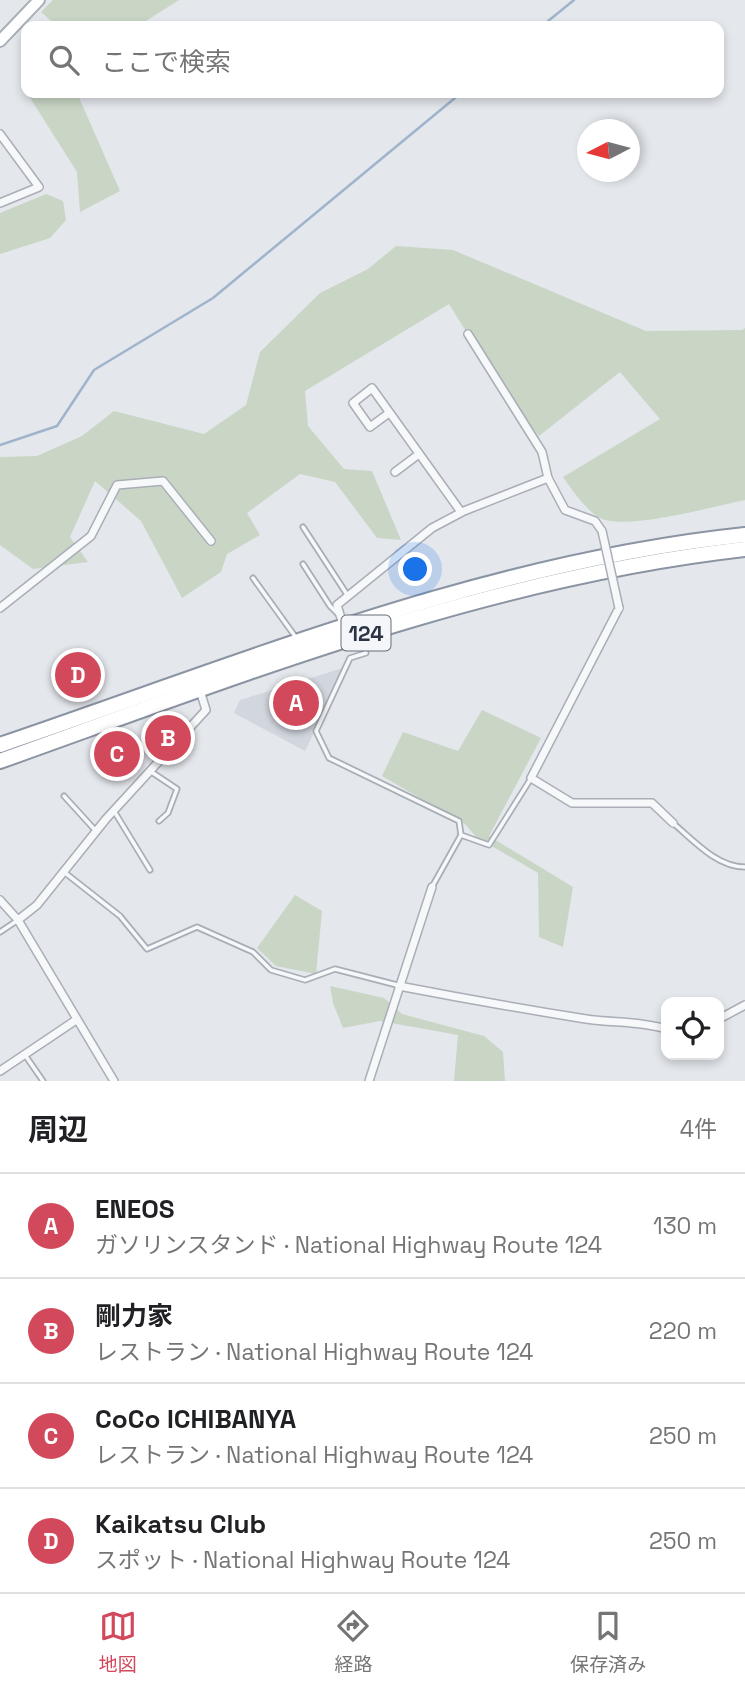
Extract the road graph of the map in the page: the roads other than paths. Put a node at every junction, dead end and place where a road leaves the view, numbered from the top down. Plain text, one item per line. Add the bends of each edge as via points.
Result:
1 (40, 0) edge
2 (0, 41) edge
3 (0, 134) edge
4 (0, 203) edge
5 (468, 334) dead end
6 (389, 412) junction
7 (419, 454) junction
8 (395, 472) dead end
9 (548, 478) junction
10 (461, 512) junction
11 (303, 527) dead end
12 (745, 535) edge
13 (211, 541) dead end
14 (745, 549) edge
15 (303, 564) dead end
16 (253, 578) dead end
17 (348, 596) junction
18 (0, 608) edge
19 (348, 629) junction
20 (299, 641) junction
21 (197, 684) junction
22 (0, 745) edge
23 (0, 761) edge
24 (150, 771) junction
25 (531, 778) junction
26 (64, 796) dead end
27 (114, 811) junction
28 (159, 821) dead end
29 (673, 823) joint
30 (97, 831) junction
31 (461, 835) junction
32 (745, 867) edge
33 (150, 870) dead end
34 (64, 872) junction
35 (432, 887) joint
36 (0, 900) edge
37 (18, 920) junction
38 (0, 932) edge
39 (399, 986) junction
40 (745, 1005) edge
41 (724, 1016) edge
42 (76, 1020) junction
43 (661, 1028) edge
44 (25, 1055) junction
45 (0, 1071) edge
46 (43, 1081) edge
47 (114, 1081) edge
48 (369, 1081) edge

1 - 2 street
3 - 4 street via 39,187
5 - 9 street via 542,452
6 - 6 street via 372,388 353,403 370,427
6 - 7 street
7 - 8 street
7 - 10 street
9 - 10 street
9 - 25 street, bridge via 565,510 595,521 602,531 619,608
10 - 17 street via 432,528
11 - 17 lane
12 - 19 highway, 124 via 557,567 414,603
13 - 18 street via 163,481 117,485 91,536
14 - 19 highway, 124 via 634,565
15 - 19 lane
16 - 20 lane
17 - 19 street via 337,605
19 - 20 highway, 124
19 - 21 highway, 124
19 - 31 lane via 366,653 350,659 316,731 329,758 459,821
20 - 21 highway, 124
21 - 22 highway, 124
21 - 23 highway, 124
21 - 24 street via 206,710
24 - 27 street
24 - 28 lane via 177,789 168,813
25 - 29 street via 572,803 652,803
25 - 31 lane via 489,845
26 - 30 lane
27 - 30 street
27 - 33 lane
29 - 32 lane via 731,867
30 - 34 street
31 - 35 lane
34 - 37 street
34 - 39 lane via 120,916 147,949 197,927 253,952 271,970 305,980 335,969
35 - 39 street
36 - 37 street
37 - 38 lane
37 - 42 street
39 - 43 street
39 - 48 street
40 - 41 street
42 - 44 street
42 - 47 street
44 - 45 street
44 - 46 lane

